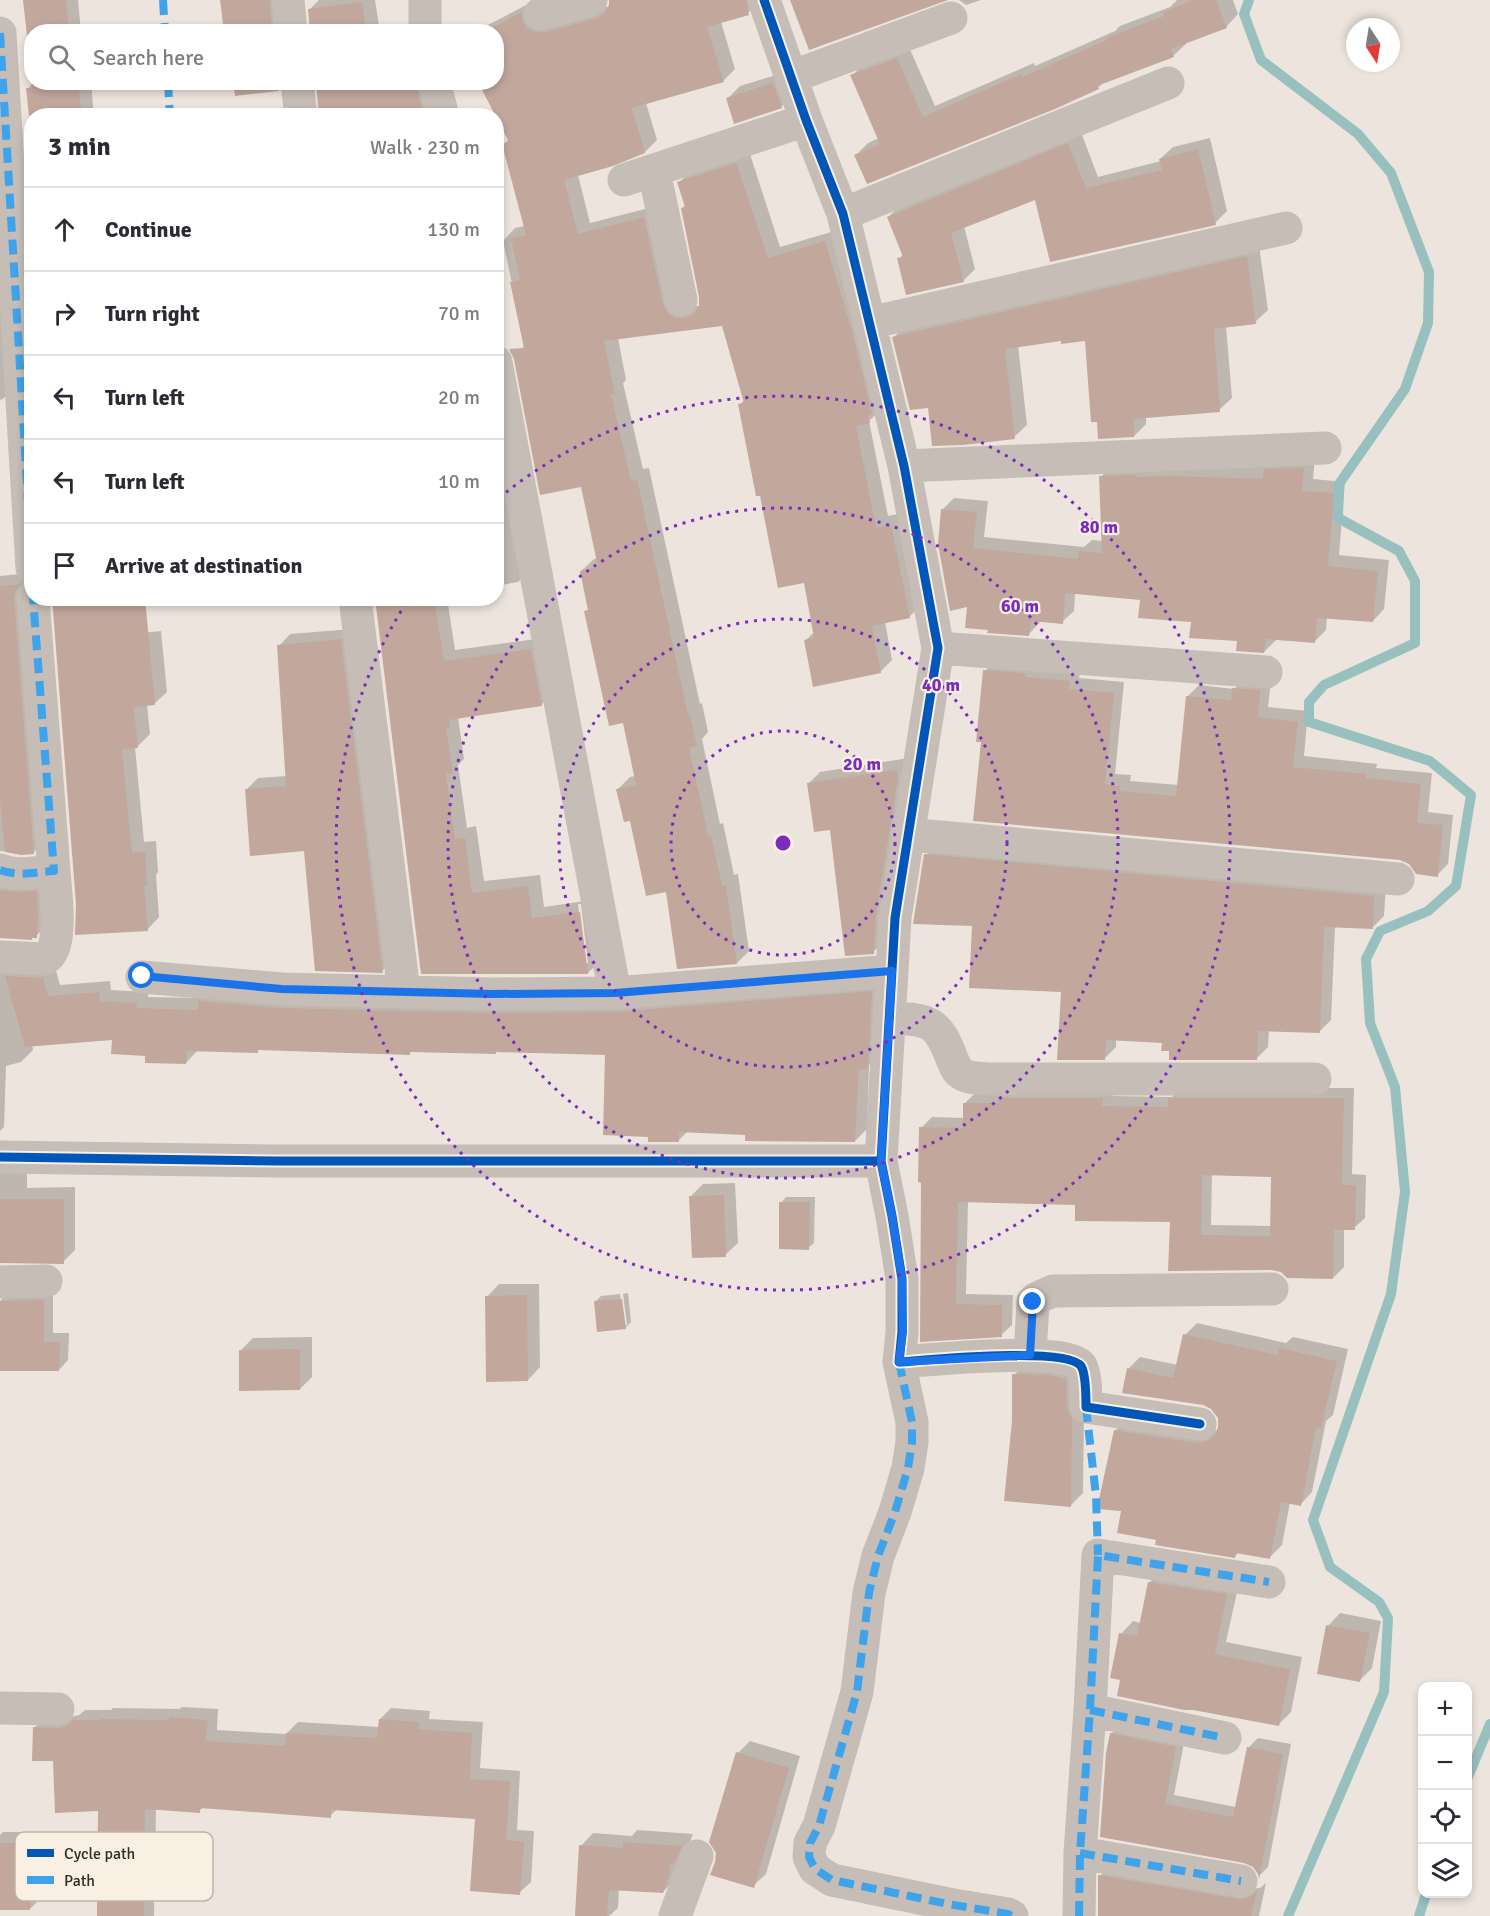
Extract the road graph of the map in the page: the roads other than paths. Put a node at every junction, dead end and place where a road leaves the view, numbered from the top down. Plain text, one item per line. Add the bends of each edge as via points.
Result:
1 (288, 0) edge
2 (425, 0) edge
3 (591, 0) edge
4 (764, 0) edge
5 (540, 14) dead end
6 (951, 18) dead end
7 (290, 24) edge
8 (425, 24) edge
9 (0, 33) edge
10 (791, 77) junction
11 (1168, 83) dead end
12 (298, 90) edge
13 (436, 90) edge
14 (300, 108) edge
15 (441, 108) edge
16 (806, 120) junction
17 (843, 214) junction
18 (1286, 228) dead end
19 (681, 300) dead end
20 (869, 323) junction
21 (504, 404) edge
22 (24, 434) edge
23 (1325, 448) dead end
24 (904, 466) junction
25 (34, 606) edge
26 (356, 606) edge
27 (938, 648) junction
28 (1266, 672) dead end
29 (907, 834) junction
30 (0, 870) edge
31 (54, 871) junction
32 (1398, 879) dead end
33 (0, 957) edge
34 (892, 971) junction
35 (142, 976) dead end
36 (404, 992) junction
37 (615, 993) junction
38 (890, 1018) junction
39 (1315, 1078) dead end
40 (0, 1156) edge
41 (881, 1161) junction
42 (46, 1281) dead end
43 (0, 1282) edge
44 (1272, 1289) dead end
45 (1030, 1355) junction
46 (899, 1362) junction
47 (1200, 1424) dead end
48 (1269, 1582) dead end
49 (0, 1708) edge
50 (58, 1709) dead end
51 (1090, 1710) junction
52 (1225, 1738) dead end
53 (1080, 1853) junction
54 (698, 1856) dead end
55 (1241, 1881) dead end
56 (675, 1916) edge
57 (1012, 1916) edge
58 (1079, 1916) edge

1 - 7 street
2 - 8 street
3 - 5 street
4 - 10 street
6 - 10 street
9 - 22 street
10 - 16 street
11 - 17 street
12 - 14 street
13 - 15 street
16 - 17 street
16 - 19 street via 639,176
17 - 20 street
18 - 20 street
20 - 24 street
21 - 37 street
23 - 24 street
24 - 27 street
25 - 31 street
26 - 36 street
27 - 28 street
27 - 29 street
29 - 32 street
29 - 34 street
30 - 31 street via 12,874
31 - 33 street via 57,936 49,957
34 - 37 street
34 - 38 street
35 - 36 street via 282,989
36 - 37 street
38 - 39 street via 915,1019 935,1027 957,1070 973,1077
38 - 41 street
40 - 41 street via 276,1161
41 - 46 street via 902,1279
42 - 43 street
44 - 45 street via 1053,1291 1033,1302
45 - 46 street
45 - 47 street via 1061,1358 1081,1366 1086,1407
46 - 57 street via 912,1422 908,1468 878,1556 869,1593 857,1692 809,1857 815,1869 832,1880
48 - 51 street via 1098,1555
49 - 50 street
51 - 52 street
51 - 53 street
53 - 55 street
53 - 58 street
54 - 56 street

